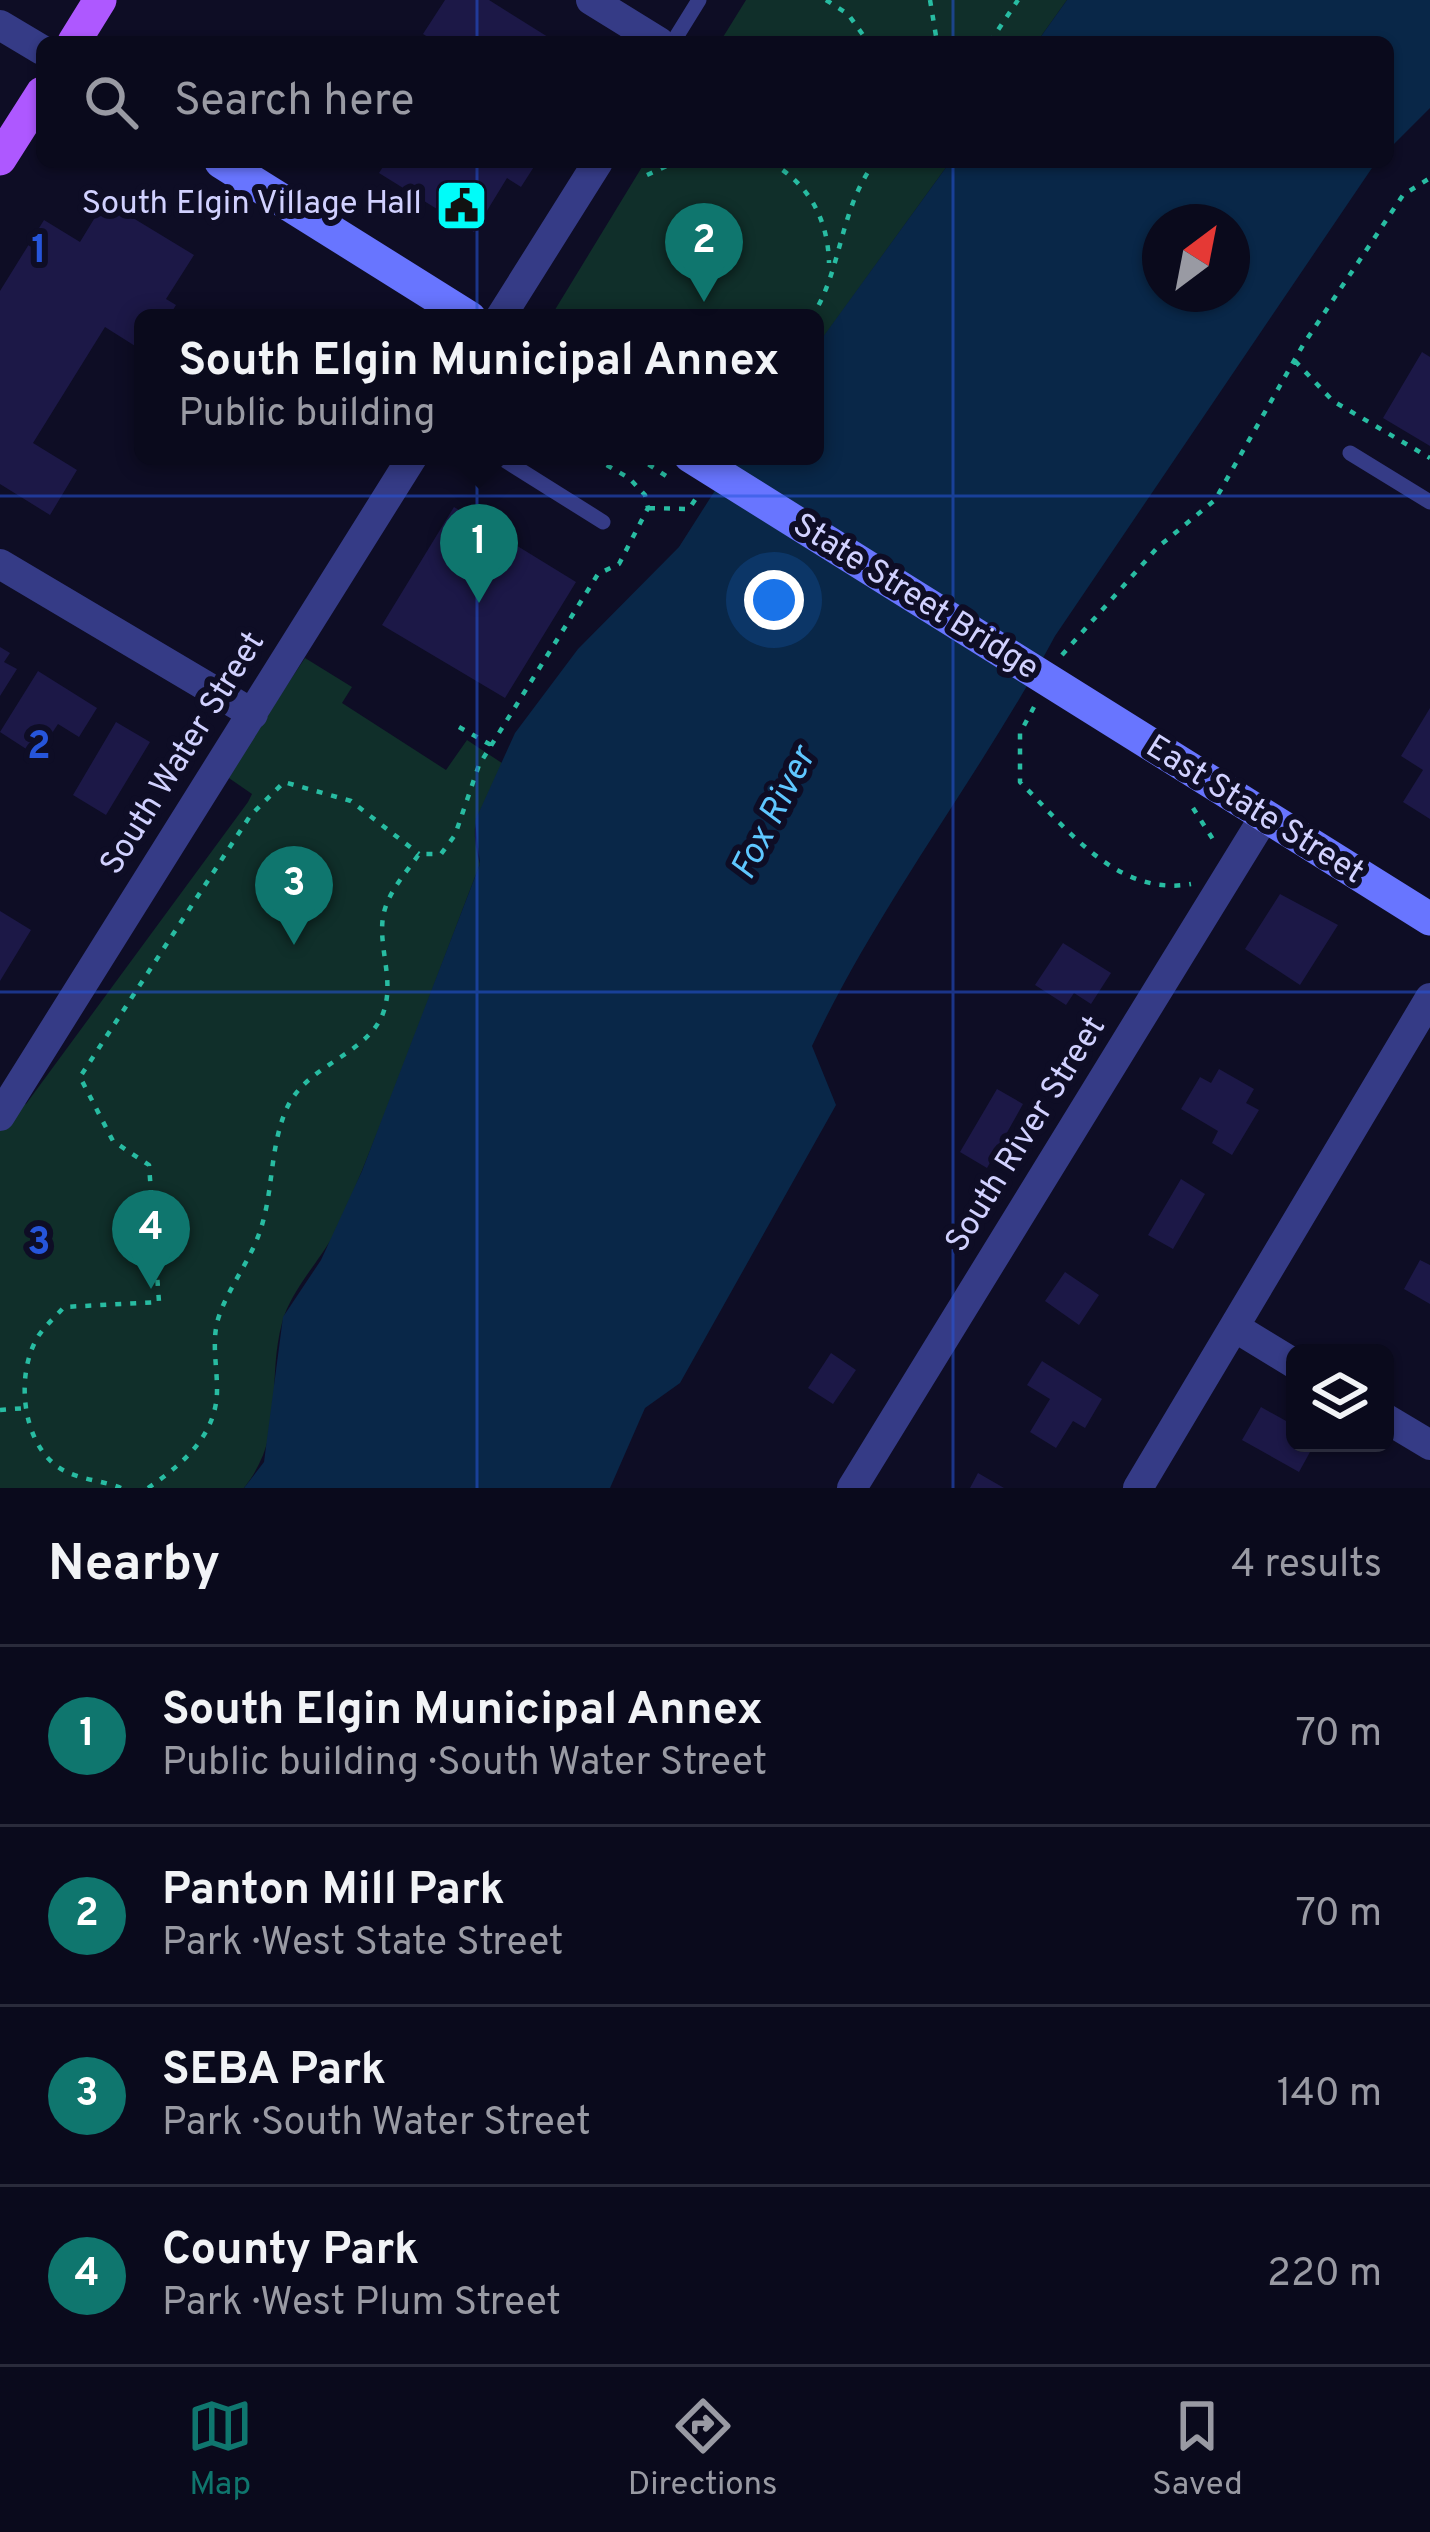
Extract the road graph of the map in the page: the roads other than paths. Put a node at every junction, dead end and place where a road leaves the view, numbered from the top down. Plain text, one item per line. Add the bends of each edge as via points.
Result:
1 (100, 0) edge
2 (592, 0) edge
3 (699, 0) edge
4 (0, 25) edge
5 (78, 36) edge
6 (649, 36) edge
7 (678, 36) edge
8 (36, 46) edge
9 (36, 102) edge
10 (0, 159) edge
11 (230, 168) edge
12 (594, 168) edge
13 (456, 309) edge
14 (506, 309) edge
15 (1350, 453) dead end
16 (407, 465) edge
17 (512, 465) edge
18 (678, 466) edge
19 (1430, 502) edge
20 (603, 522) dead end
21 (0, 564) edge
22 (1079, 702) joint
23 (253, 714) junction
24 (1263, 819) junction
25 (1430, 920) edge
26 (1430, 998) edge
27 (4, 1095) edge
28 (1235, 1328) junction
29 (1286, 1359) edge
30 (1394, 1423) edge
31 (1430, 1444) edge
32 (852, 1488) edge
33 (1138, 1488) edge

1 - 5 main road
2 - 6 street
3 - 7 lane
4 - 8 street
9 - 10 main road
11 - 13 main road
12 - 14 street
15 - 19 lane
16 - 23 street, South Water Street
17 - 20 lane
18 - 22 main road, State Street Bridge
21 - 23 street
22 - 24 main road, East State Street
23 - 27 street, South Water Street
24 - 25 main road, East State Street
24 - 32 street, South River Street
26 - 28 street
28 - 29 street
28 - 33 street
30 - 31 street

